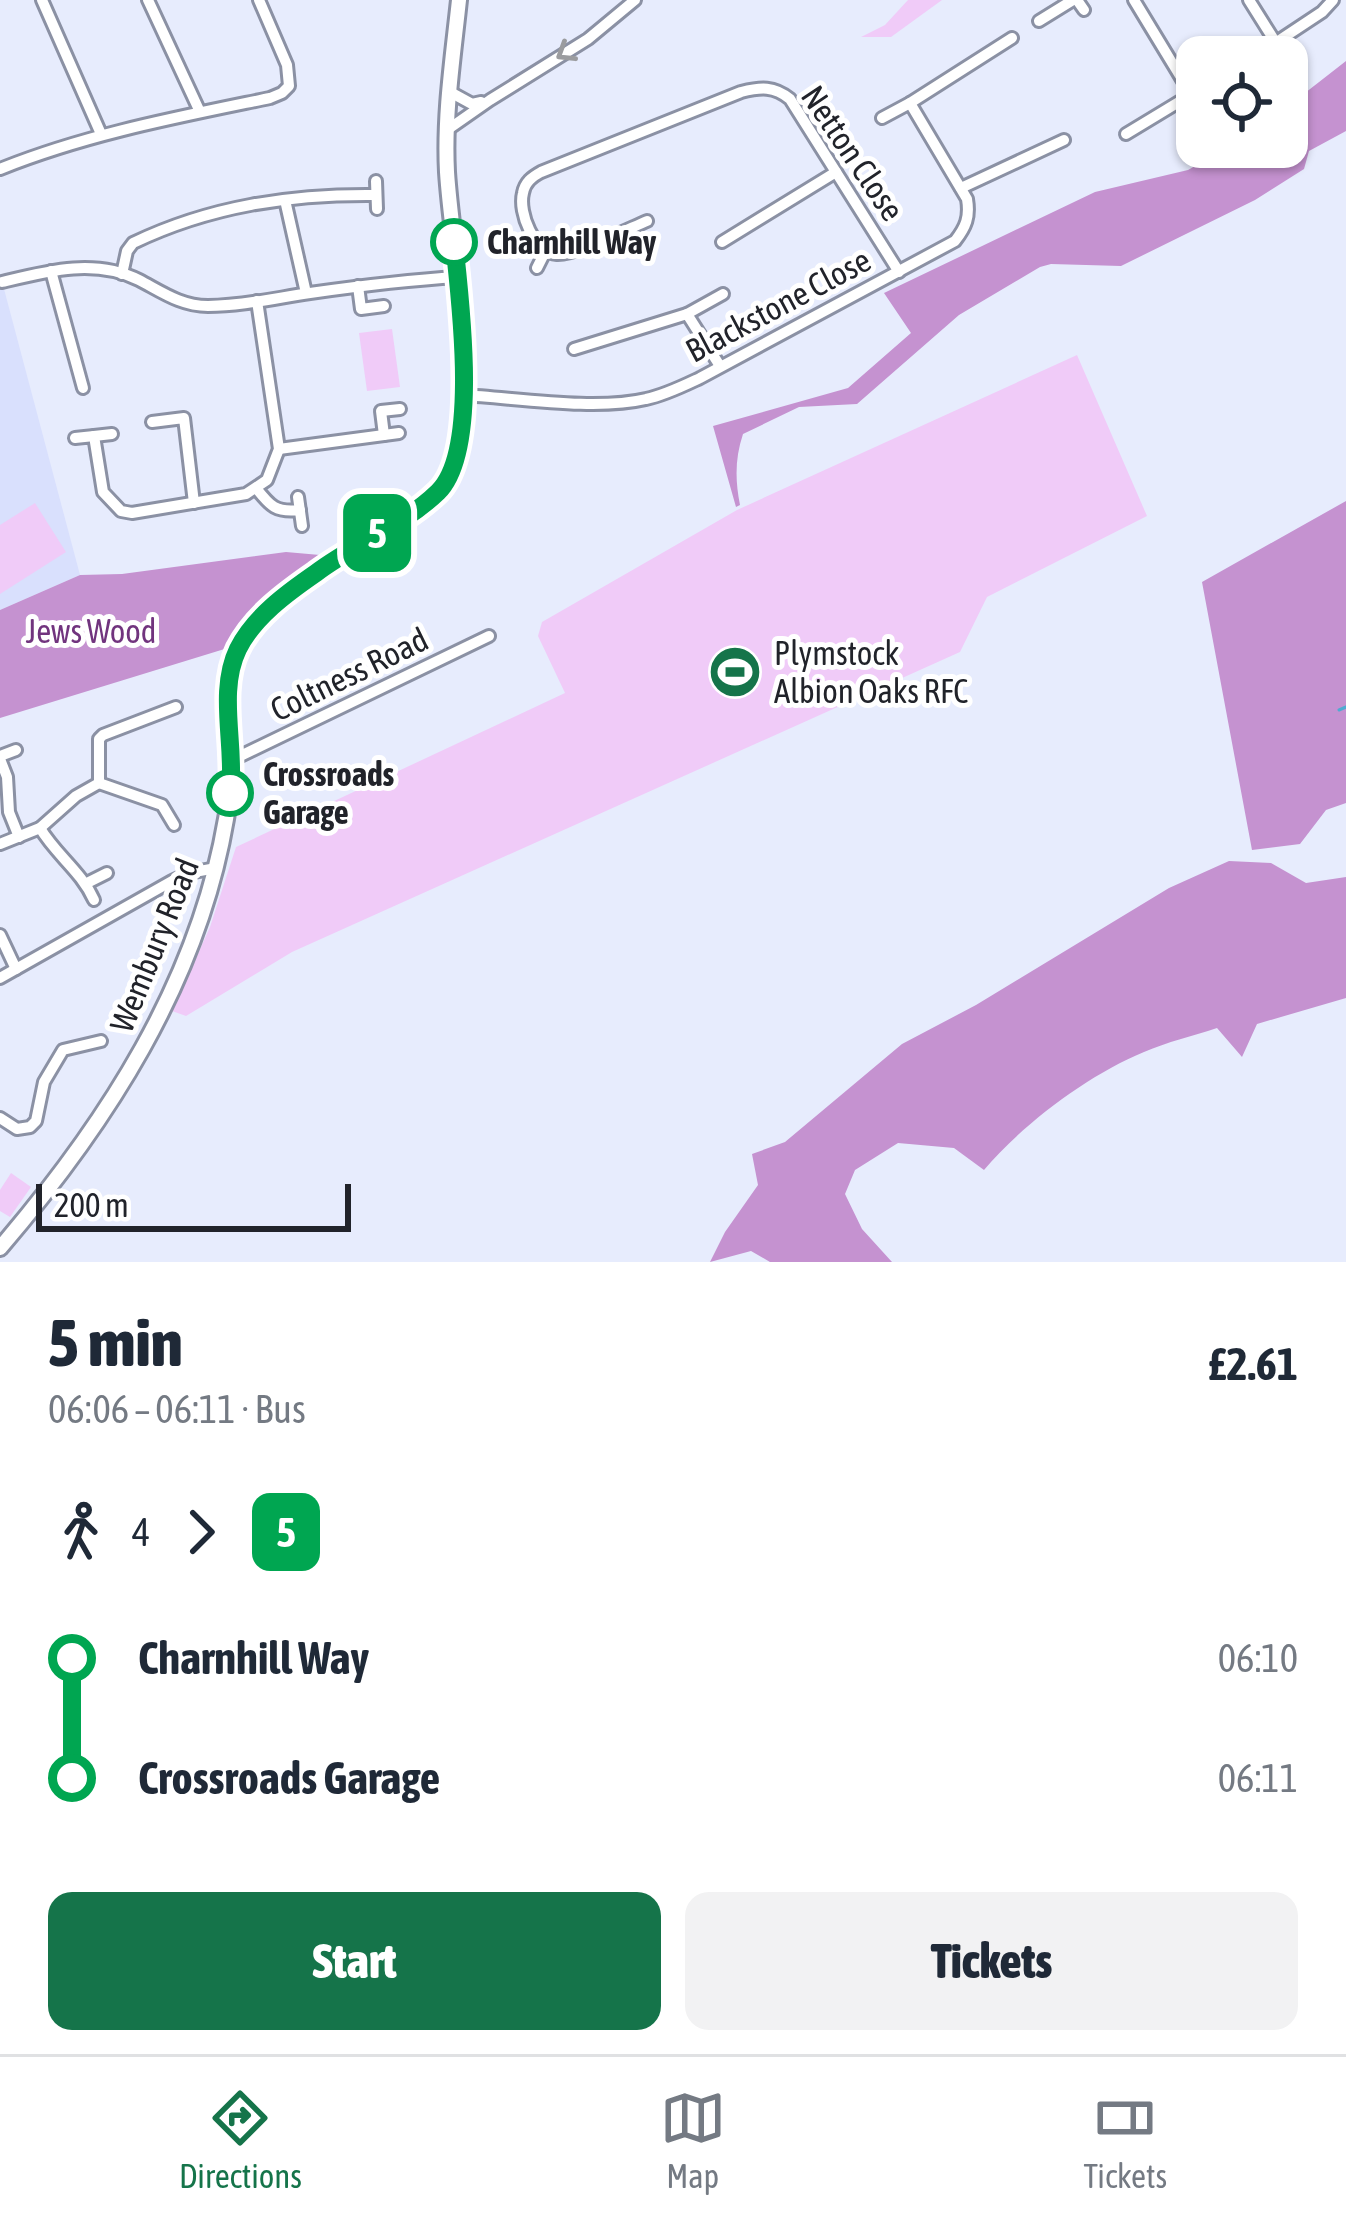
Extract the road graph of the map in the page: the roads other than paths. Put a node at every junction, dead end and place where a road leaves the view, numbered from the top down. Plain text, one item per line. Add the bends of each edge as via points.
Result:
1 (42, 0) edge
2 (148, 0) edge
3 (259, 0) edge
4 (459, 0) edge
5 (635, 0) edge
6 (1134, 0) edge
7 (1249, 0) edge
8 (1333, 0) edge
9 (1078, 3) edge
10 (1040, 21) dead end
11 (1272, 36) edge
12 (1286, 36) edge
13 (1012, 38) dead end
14 (1176, 64) edge
15 (450, 92) junction
16 (490, 100) junction
17 (1176, 101) edge
18 (910, 104) junction
19 (200, 112) junction
20 (882, 118) dead end
21 (447, 130) junction
22 (101, 134) junction
23 (1126, 134) dead end
24 (1064, 140) dead end
25 (0, 169) edge
26 (836, 172) junction
27 (961, 188) junction
28 (284, 200) junction
29 (377, 209) dead end
30 (647, 221) dead end
31 (722, 242) dead end
32 (546, 250) junction
33 (537, 268) dead end
34 (51, 271) junction
35 (898, 272) junction
36 (122, 274) junction
37 (458, 277) junction
38 (2, 283) edge
39 (358, 286) junction
40 (306, 293) junction
41 (723, 294) dead end
42 (256, 301) junction
43 (384, 306) dead end
44 (687, 314) junction
45 (574, 349) dead end
46 (720, 366) junction
47 (83, 388) dead end
48 (463, 395) junction
49 (400, 409) dead end
50 (152, 422) dead end
51 (399, 433) dead end
52 (112, 434) dead end
53 (384, 435) junction
54 (94, 436) junction
55 (75, 438) dead end
56 (279, 449) junction
57 (256, 488) junction
58 (194, 503) junction
59 (302, 526) dead end
60 (489, 636) dead end
61 (157, 696) dead end
62 (176, 707) dead end
63 (163, 712) junction
64 (16, 750) dead end
65 (0, 758) edge
66 (232, 760) junction
67 (99, 783) junction
68 (174, 825) dead end
69 (40, 828) junction
70 (19, 837) junction
71 (0, 844) edge
72 (216, 868) junction
73 (106, 872) dead end
74 (87, 883) junction
75 (94, 900) dead end
76 (0, 935) edge
77 (16, 969) junction
78 (0, 979) edge
79 (101, 1041) dead end
80 (0, 1118) edge
81 (0, 1248) edge

1 - 22 street
2 - 19 street
3 - 19 street via 289,86 270,98
4 - 15 street, Wembury Road
5 -> 16 street
6 - 14 street
7 - 11 street
8 - 12 street
9 - 10 street
13 - 18 street via 979,51
15 - 16 street via 472,104
15 - 21 street, Wembury Road
16 - 21 street
17 - 23 street
18 - 20 street
18 - 27 street
19 - 22 street
21 - 37 street, Wembury Road
22 - 25 street
24 - 27 street via 1047,141
26 - 31 street via 735,226
26 - 32 street, Netton Close via 790,98 756,88 529,179 522,205
26 - 35 street, Netton Close
27 - 35 street, Blackstone Close via 969,214 964,230
28 - 29 street via 376,188
28 - 36 street via 206,213 148,236 127,251
28 - 40 street
30 - 32 street via 569,252
32 - 33 street
34 - 36 street
34 - 38 street
34 - 47 street via 82,360
35 - 46 street, Blackstone Close
36 - 42 street via 185,304
37 - 39 street
37 - 48 street, Wembury Road
39 - 40 street
39 - 43 street via 361,309
40 - 42 street
41 - 44 street
42 - 56 street
44 - 45 street via 621,342
44 - 46 street
46 - 48 street, Blackstone Close via 643,400
48 - 66 street, Wembury Road via 458,452 440,490 298,586 245,637 229,685
49 - 53 street via 381,411
50 - 58 street via 190,417
51 - 53 street
52 - 54 street
53 - 56 street
54 - 55 street
54 - 58 street via 103,492 121,511
56 - 57 street
57 - 58 street
57 - 59 street via 274,509 299,504
60 - 66 street, Coltness Road
61 - 63 street
62 - 63 street
63 - 67 street via 103,735
64 - 65 street
65 - 70 street
66 - 72 street, Wembury Road
67 - 68 street via 171,804
67 - 69 street
69 - 70 street
69 - 74 street
70 - 71 street
72 - 77 street via 189,872
72 - 81 street, Wembury Road via 141,1052 53,1186
73 - 74 street
74 - 75 street
76 - 77 street
77 - 78 street
79 - 80 street via 63,1050 30,1127

